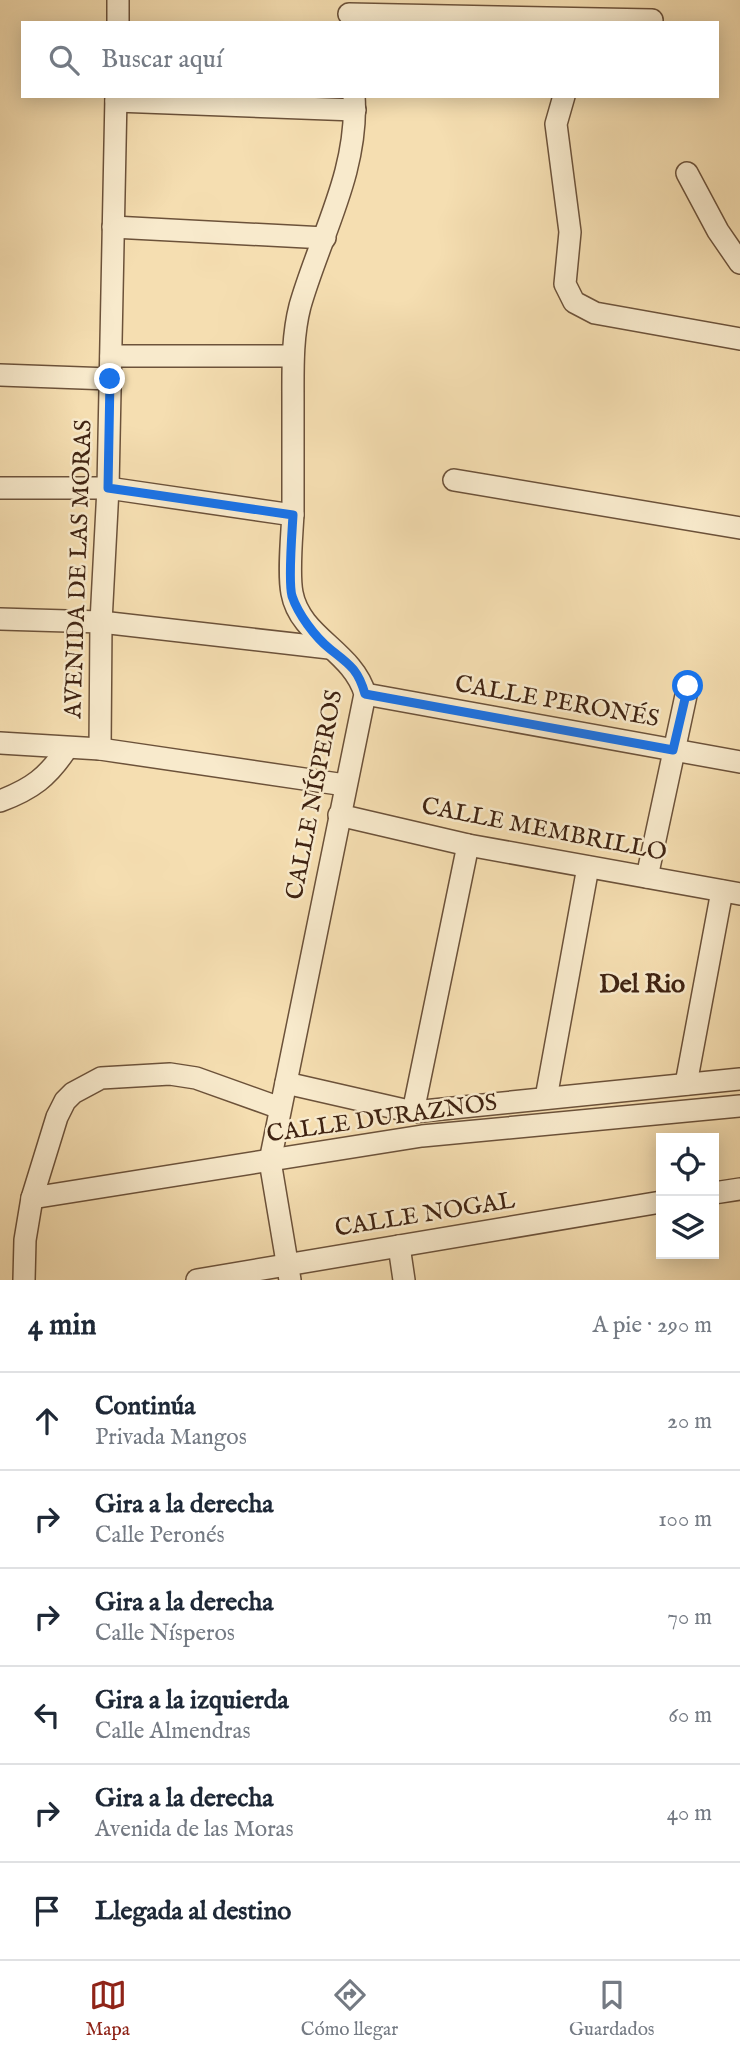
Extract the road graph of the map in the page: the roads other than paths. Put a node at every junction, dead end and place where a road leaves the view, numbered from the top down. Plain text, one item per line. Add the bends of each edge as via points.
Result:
1 (118, 0) edge
2 (348, 12) edge
3 (652, 20) dead end
4 (118, 21) edge
5 (575, 21) edge
6 (563, 98) edge
7 (116, 99) edge
8 (354, 103) edge
9 (687, 173) dead end
10 (113, 227) junction
11 (326, 238) junction
12 (740, 263) edge
13 (740, 339) edge
14 (111, 356) junction
15 (293, 356) junction
16 (0, 375) edge
17 (110, 379) junction
18 (454, 480) dead end
19 (0, 488) edge
20 (108, 488) junction
21 (293, 515) junction
22 (740, 528) edge
23 (0, 619) edge
24 (101, 622) junction
25 (329, 648) junction
26 (688, 686) dead end
27 (365, 694) junction
28 (0, 743) edge
29 (67, 748) junction
30 (100, 749) junction
31 (673, 750) junction
32 (740, 762) edge
33 (345, 785) junction
34 (0, 801) edge
35 (339, 815) junction
36 (468, 845) junction
37 (588, 867) junction
38 (647, 877) junction
39 (731, 893) edge
40 (740, 1079) edge
41 (286, 1083) junction
42 (686, 1084) junction
43 (546, 1098) junction
44 (740, 1106) edge
45 (281, 1108) junction
46 (413, 1112) junction
47 (270, 1160) junction
48 (740, 1189) edge
49 (719, 1192) edge
50 (32, 1198) junction
51 (656, 1203) edge
52 (399, 1246) junction
53 (289, 1272) edge
54 (24, 1280) edge
55 (197, 1280) edge
56 (404, 1280) edge

1 - 4 street
2 - 5 street
3 - 5 street
6 - 13 street via 556,124 570,232 565,284 574,302 595,313
7 - 8 street
7 - 10 street, AVENIDA DE LAS MORAS
8 - 11 street, CALLE NÍSPEROS via 349,165
9 - 12 street
10 - 11 street
10 - 14 street, AVENIDA DE LAS MORAS
11 - 15 street, CALLE NÍSPEROS via 300,308
14 - 15 street
14 - 17 street, AVENIDA DE LAS MORAS
15 - 21 street, CALLE NÍSPEROS
16 - 17 street
17 - 20 street, AVENIDA DE LAS MORAS
18 - 22 street
19 - 20 street
20 - 21 street
20 - 24 street, AVENIDA DE LAS MORAS
21 - 25 street, CALLE NÍSPEROS via 292,596
23 - 24 street
24 - 25 street
24 - 30 street, AVENIDA DE LAS MORAS
25 - 27 street, CALLE NÍSPEROS via 351,665
26 - 31 street
27 - 31 street, CALLE PERONÉS
27 - 33 street, CALLE NÍSPEROS
28 - 29 street
29 - 30 street
29 - 34 street via 34,786
30 - 33 street
31 - 32 street, CALLE PERONÉS
31 - 38 street
33 - 35 street, CALLE NÍSPEROS
35 - 36 street, CALLE MEMBRILLO
35 - 41 street, CALLE NÍSPEROS
36 - 37 street, CALLE MEMBRILLO
36 - 46 street
37 - 38 street, CALLE MEMBRILLO
37 - 43 street
38 - 39 street, CALLE MEMBRILLO
39 - 42 street
40 - 42 street, CALLE DURAZNOS
41 - 45 street, CALLE NÍSPEROS
41 - 46 street, CALLE DURAZNOS
42 - 43 street, CALLE DURAZNOS
43 - 46 street, CALLE DURAZNOS
44 - 47 street, CALLE DURAZNOS via 422,1136
45 - 47 street, CALLE NÍSPEROS
45 - 50 street via 205,1081 170,1074 102,1078 65,1101
47 - 50 street, CALLE DURAZNOS
47 - 53 street, CALLE NÍSPEROS
48 - 49 street
50 - 54 street
51 - 52 street, CALLE NOGAL
52 - 53 street, CALLE NOGAL
52 - 56 street
53 - 55 street, CALLE NOGAL

